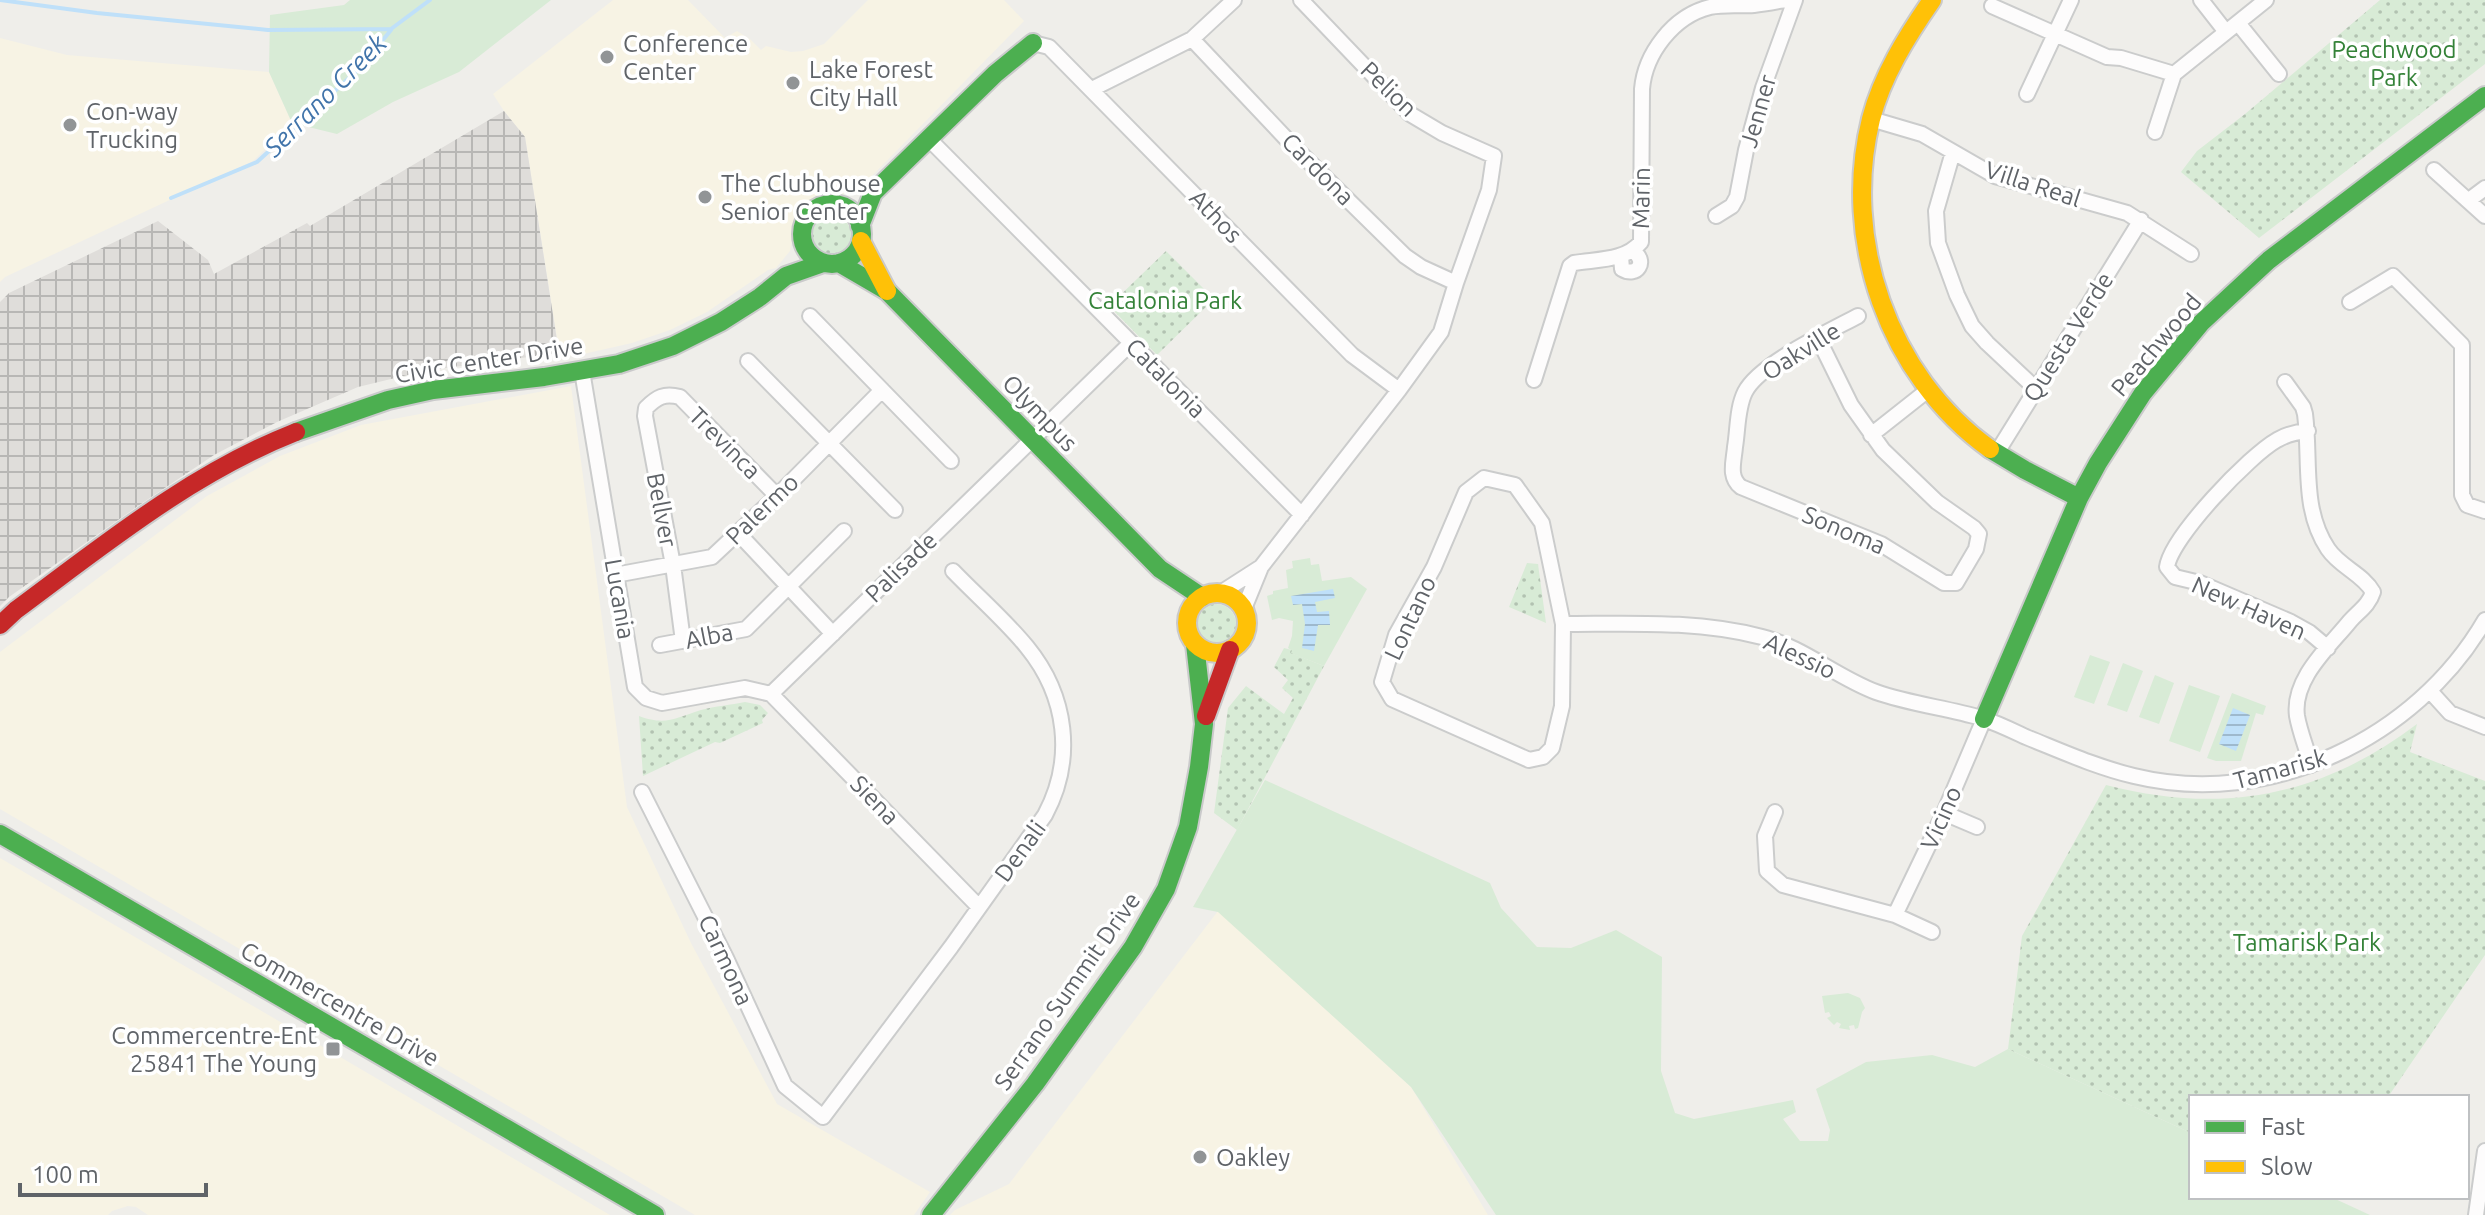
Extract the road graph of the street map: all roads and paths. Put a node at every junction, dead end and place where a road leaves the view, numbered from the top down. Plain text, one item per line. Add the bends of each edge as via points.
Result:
1 (1234, 0) edge
2 (1301, 0) edge
3 (1785, 0) edge
4 (1795, 0) edge
5 (1932, 0) edge
6 (2071, 0) edge
7 (2201, 0) edge
8 (2266, 0) edge
9 (1992, 6) dead end
10 (2232, 28) junction
11 (2055, 34) junction
12 (1192, 39) junction
13 (1033, 43) joint
14 (2174, 74) junction
15 (2279, 74) dead end
16 (1092, 89) junction
17 (2027, 94) dead end
18 (2485, 96) edge
19 (1871, 119) junction
20 (2155, 132) dead end
21 (928, 138) junction
22 (1953, 152) junction
23 (1494, 156) joint
24 (2434, 170) dead end
25 (2485, 188) edge
26 (873, 193) junction
27 (2469, 200) junction
28 (839, 205) junction
29 (1716, 216) dead end
30 (2485, 216) edge
31 (2141, 220) junction
32 (860, 234) junction
33 (803, 241) junction
34 (2191, 254) dead end
35 (831, 263) junction
36 (786, 276) junction
37 (1456, 283) junction
38 (887, 291) junction
39 (2350, 302) dead end
40 (810, 316) dead end
41 (1858, 316) dead end
42 (1818, 338) junction
43 (1131, 343) junction
44 (748, 361) dead end
45 (582, 371) junction
46 (1534, 380) dead end
47 (2285, 382) dead end
48 (2036, 389) junction
49 (882, 390) junction
50 (1399, 390) junction
51 (1928, 390) junction
52 (670, 395) joint
53 (2308, 431) junction
54 (1871, 435) junction
55 (1032, 439) junction
56 (828, 444) junction
57 (1996, 454) junction
58 (951, 461) dead end
59 (1735, 483) joint
60 (777, 496) junction
61 (2079, 498) junction
62 (895, 510) dead end
63 (2485, 511) edge
64 (1302, 515) junction
65 (844, 531) dead end
66 (738, 533) junction
67 (673, 565) junction
68 (1261, 567) junction
69 (1160, 569) junction
70 (953, 571) dead end
71 (615, 575) junction
72 (788, 587) junction
73 (1211, 595) junction
74 (1243, 611) junction
75 (1187, 618) junction
76 (2485, 620) edge
77 (1563, 624) junction
78 (0, 625) edge
79 (833, 634) junction
80 (683, 641) junction
81 (1195, 644) junction
82 (660, 645) dead end
83 (2328, 648) junction
84 (1230, 650) junction
85 (2430, 691) junction
86 (771, 694) junction
87 (1984, 719) junction
88 (1204, 724) junction
89 (2485, 727) edge
90 (2311, 765) junction
91 (642, 792) dead end
92 (1775, 812) dead end
93 (1944, 813) junction
94 (1977, 827) dead end
95 (0, 834) edge
96 (979, 907) junction
97 (1895, 915) junction
98 (1932, 932) dead end
99 (823, 1117) joint
100 (2485, 1151) edge
101 (655, 1215) edge
102 (931, 1215) edge
103 (2476, 1215) edge

1 - 12 street
2 - 23 street, Pelion via 1410,114
3 - 46 street, Marin via 1698,11 1671,30 1653,53 1642,82 1641,242 1627,254 1570,266
4 - 29 street, Jenner via 1763,88 1737,197
5 - 19 street via 1892,65
6 - 11 street
7 - 10 street
8 - 10 street
9 - 11 street
10 - 14 street
10 - 15 street
11 - 14 street via 2107,57
11 - 17 street
12 - 16 street
12 - 37 street, Cardona via 1405,256
13 - 16 street, Athos via 1049,47
13 - 21 street, Civic Center Drive
14 - 20 street
16 - 50 street, Athos via 1352,355
18 - 61 street, Peachwood via 2269,260 2201,323 2143,393
19 - 22 street, Villa Real via 1922,134
19 - 51 street via 1863,190 1870,271 1883,313
21 - 26 street, Civic Center Drive
21 - 43 street, Catalonia
22 - 31 street, Villa Real via 1995,176
22 - 48 street via 1936,211 1938,243 1972,326
23 - 37 street, Serrano Summit Drive via 1489,190
24 - 27 street
25 - 27 street
26 - 28 street, Civic Center Drive
26 - 32 street, Civic Center Drive
27 - 30 street
28 - 32 street via 856,216
28 - 33 street, Civic Center Drive via 810,213
31 - 34 street, Villa Real
31 - 48 street, Questa Verde
32 - 35 street, Civic Center Drive via 853,255
32 - 38 street, Olympus
33 - 35 street via 807,251
33 - 36 street, Civic Center Drive
35 - 36 street, Civic Center Drive
35 - 38 street, Olympus
36 - 45 street, Civic Center Drive via 721,322 673,346
37 - 50 street, Serrano Summit Drive via 1441,332
38 - 55 street, Olympus
39 - 63 street via 2393,276 2462,345 2462,495 2467,505
40 - 49 street
41 - 42 street, Oakville
42 - 54 street
42 - 59 street, Oakville via 1760,373 1746,390
43 - 55 street, Palisade
43 - 64 street, Catalonia
44 - 56 street
45 - 71 street, Lucania
45 - 78 street, Civic Center Drive via 388,400 268,443 156,506
47 - 53 street via 2303,407
48 - 57 street, Questa Verde
49 - 56 street, Palermo
49 - 58 street
50 - 64 street, Serrano Summit Drive
51 - 54 street
51 - 57 street
52 - 60 street, Trevinca via 680,397
52 - 67 street, Bellver via 655,399 645,416
53 - 83 street via 2312,515 2328,549 2373,592
53 - 83 street, New Haven via 2275,441 2226,483 2173,551 2168,571 2291,622
54 - 59 street, Sonoma via 1911,479 1979,534 1956,583 1949,584 1881,544
55 - 69 street, Olympus
55 - 79 street, Palisade
56 - 60 street, Palermo
56 - 62 street
57 - 61 street
60 - 66 street, Palermo
61 - 87 street, Peachwood
64 - 68 street, Serrano Summit Drive
65 - 72 street, Alba
66 - 67 street, Palermo via 712,557
66 - 72 street
67 - 71 street, Palermo
67 - 80 street, Bellver
68 - 73 street, Serrano Summit Drive
68 - 74 street, Serrano Summit Drive
69 - 73 street, Olympus
69 - 75 street, Olympus
70 - 96 street, Denali via 1043,670 1056,695 1065,734 1054,799
71 - 86 street, Lucania via 635,687 646,698 662,703 745,688
72 - 79 street
72 - 80 street, Alba via 746,629
73 - 74 street via 1236,601
73 - 75 street, Serrano Summit Drive via 1195,603
74 - 84 street, Serrano Summit Drive via 1244,636
75 - 81 street, Serrano Summit Drive
76 - 85 street, Tamarisk
77 - 77 street, Lontano via 1542,523 1515,485 1484,478 1466,492 1434,567 1396,635 1382,682 1392,699 1529,760 1543,757 1552,748 1562,706
77 - 87 street, Alessio via 1714,627 1763,637 1875,691
79 - 86 street, Palisade
80 - 82 street, Alba
81 - 84 street via 1211,652
81 - 88 street, Serrano Summit Drive
83 - 90 street via 2305,678 2298,698
84 - 88 street, Serrano Summit Drive
85 - 89 street via 2450,713
85 - 90 street, Tamarisk via 2373,736
86 - 96 street, Siena
87 - 90 street, Tamarisk via 2096,765 2160,781 2246,782
87 - 93 street, Vicino
88 - 102 street, Serrano Summit Drive via 1188,827 1166,889 1133,947 1035,1084
91 - 99 street, Carmona via 785,1086
92 - 97 street via 1765,836 1767,871 1783,885
93 - 94 street
93 - 97 street, Vicino
95 - 101 street, Commercentre Drive
96 - 99 street, Denali
97 - 98 street
100 - 103 street

